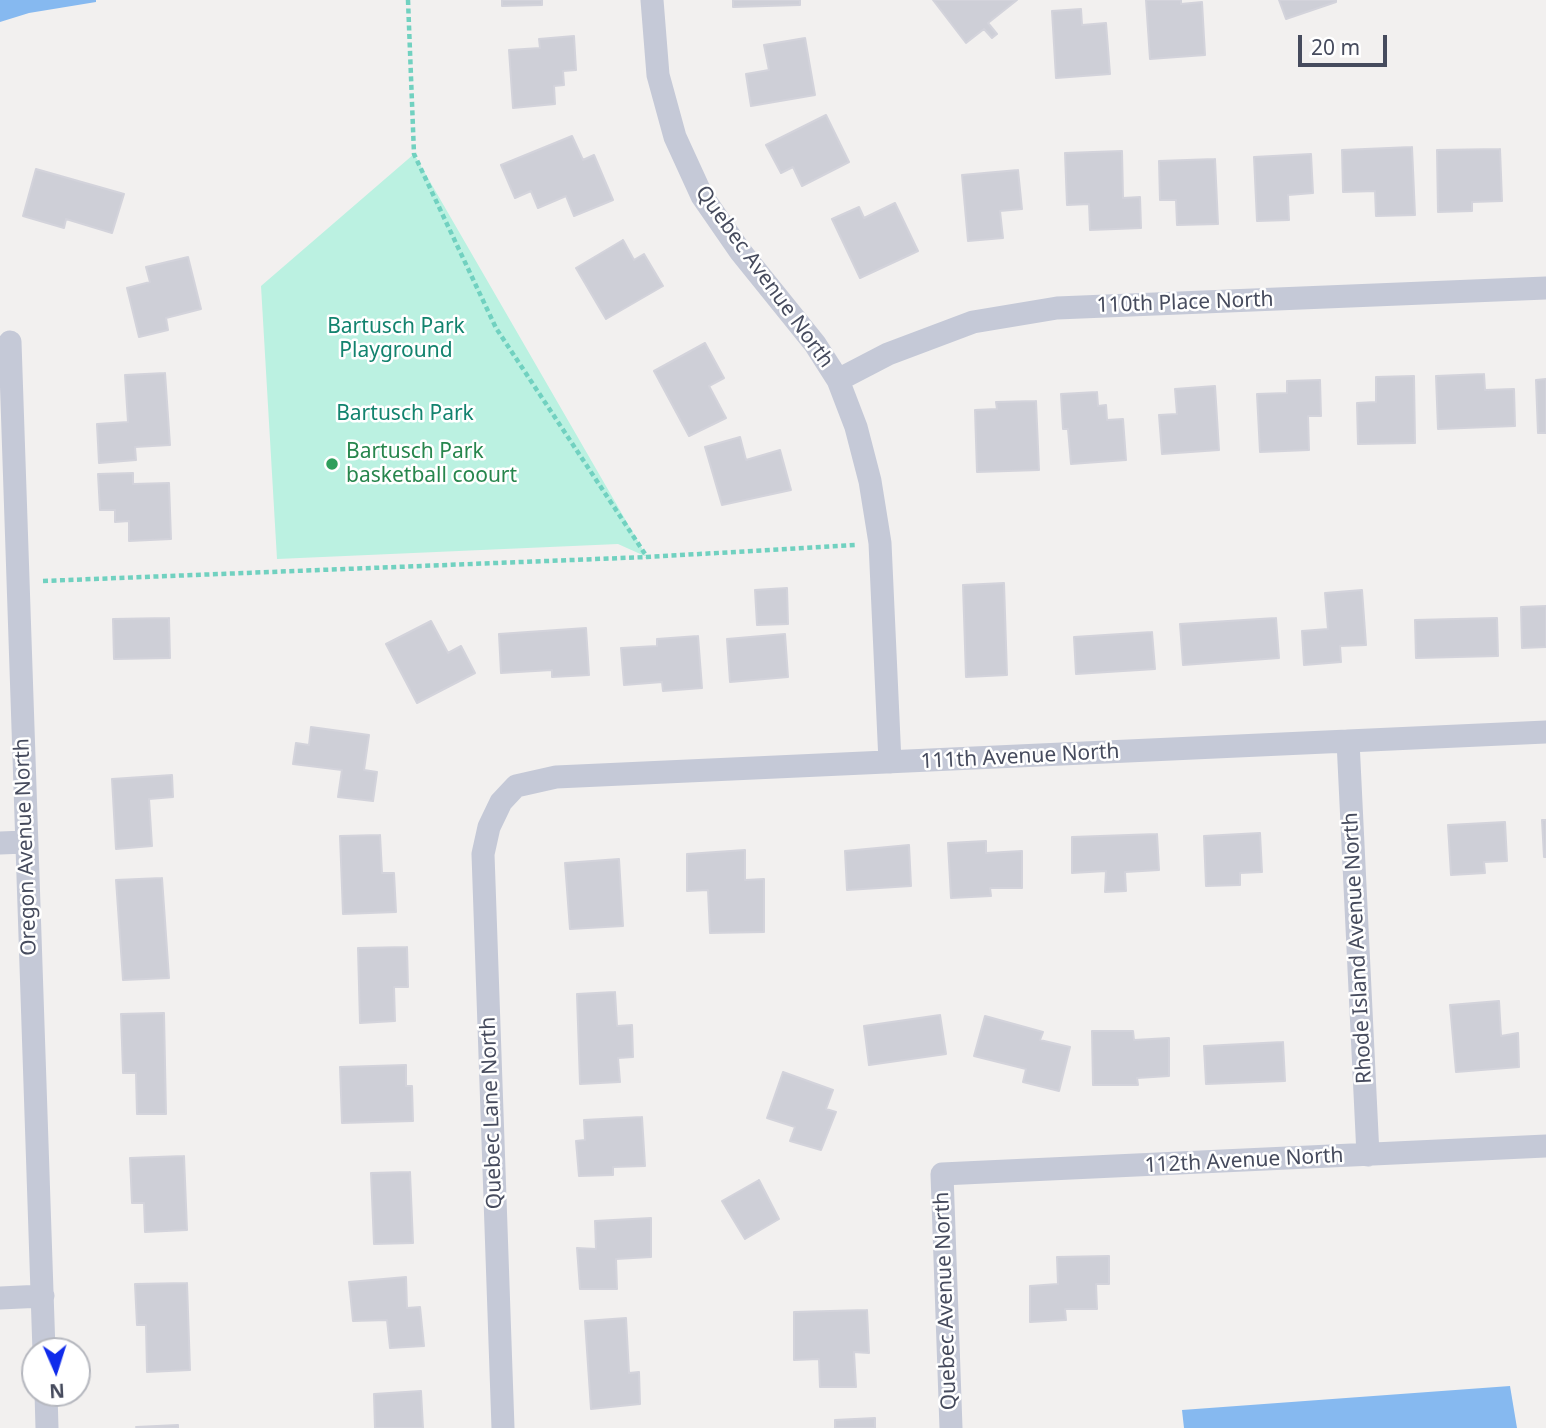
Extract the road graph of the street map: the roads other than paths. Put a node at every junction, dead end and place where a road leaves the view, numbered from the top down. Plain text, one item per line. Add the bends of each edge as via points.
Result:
1 (652, 0) edge
2 (1546, 288) edge
3 (10, 342) dead end
4 (838, 380) junction
5 (1546, 732) edge
6 (1348, 741) junction
7 (890, 762) junction
8 (501, 802) joint
9 (25, 842) junction
10 (0, 843) edge
11 (1546, 1146) edge
12 (1368, 1155) junction
13 (942, 1174) joint
14 (43, 1296) junction
15 (0, 1298) edge
16 (44, 1337) edge
17 (46, 1407) edge
18 (47, 1428) edge
19 (503, 1428) edge
20 (951, 1428) edge

1 - 4 street, Quebec Avenue North via 659,75 676,137 702,196
2 - 4 street, 110th Place North via 1057,308 973,322 888,354
3 - 9 street, Oregon Avenue North
4 - 7 street, Quebec Avenue North via 870,481 880,543
5 - 6 street, 111th Avenue North
6 - 7 street, 111th Avenue North
6 - 12 street, Rhode Island Avenue North
7 - 8 street, 111th Avenue North via 556,776 516,786
8 - 19 street, Quebec Lane North via 483,854
9 - 10 street
9 - 14 street, Oregon Avenue North
11 - 12 street, 112th Avenue North
12 - 13 street, 112th Avenue North
13 - 20 street, Quebec Avenue North
14 - 15 street
14 - 16 street, Oregon Avenue North
17 - 18 street

